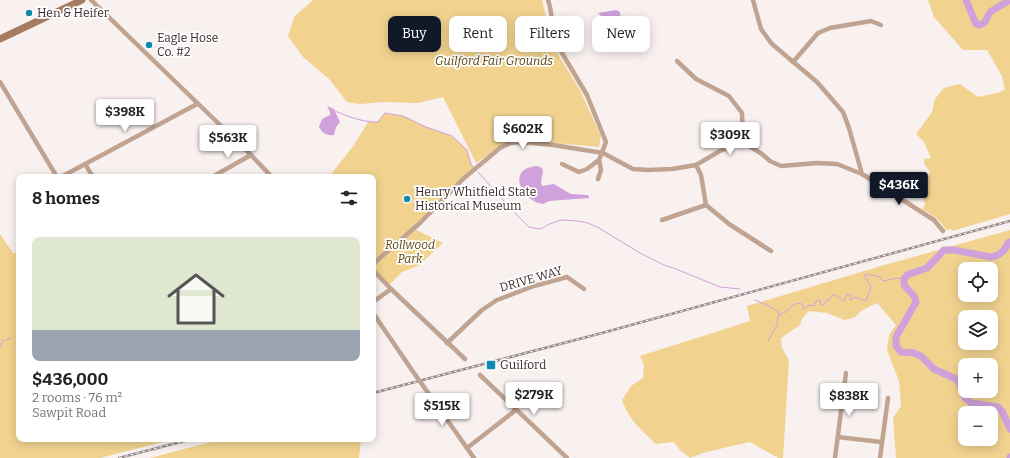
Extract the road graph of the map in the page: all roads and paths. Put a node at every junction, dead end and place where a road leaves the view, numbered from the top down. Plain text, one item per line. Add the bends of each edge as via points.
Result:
1 (82, 0) edge
2 (91, 0) edge
3 (548, 0) edge
4 (753, 0) edge
5 (881, 25) dead end
6 (0, 39) edge
7 (677, 61) dead end
8 (793, 62) junction
9 (0, 82) edge
10 (197, 104) junction
11 (743, 142) junction
12 (603, 153) junction
13 (251, 155) junction
14 (599, 160) junction
15 (85, 164) junction
16 (562, 164) dead end
17 (696, 165) junction
18 (55, 174) edge
19 (67, 174) edge
20 (91, 174) edge
21 (217, 174) edge
22 (269, 174) edge
23 (862, 174) junction
24 (598, 179) dead end
25 (706, 205) junction
26 (662, 220) dead end
27 (944, 231) dead end
28 (771, 251) dead end
29 (376, 261) edge
30 (376, 273) edge
31 (391, 289) junction
32 (584, 289) dead end
33 (376, 300) edge
34 (376, 317) edge
35 (448, 343) junction
36 (465, 359) dead end
37 (846, 373) dead end
38 (480, 375) dead end
39 (888, 398) dead end
40 (516, 410) junction
41 (838, 437) junction
42 (881, 442) junction
43 (467, 448) junction
44 (474, 458) edge
45 (567, 458) edge
46 (835, 458) edge
47 (880, 458) edge

1 - 6 main road
2 - 10 street
3 - 12 street via 556,43 587,94 606,142
4 - 8 street via 761,29 772,44
5 - 8 street via 871,21 830,28 818,33
7 - 11 street via 696,79 729,96 742,113
8 - 23 street via 817,82 843,112
9 - 18 street
10 - 13 street
10 - 15 street
11 - 17 street
11 - 23 street via 781,166 838,164
12 - 14 street
12 - 17 street via 633,168 656,170
12 - 29 street via 553,145 510,143 500,148 463,179 420,223
13 - 21 street
13 - 22 street
14 - 16 street via 579,172
14 - 24 street via 601,170
15 - 19 street
15 - 20 street
17 - 25 street via 701,175
23 - 27 street via 934,220
25 - 26 street
25 - 28 street
30 - 31 street
31 - 33 street
31 - 35 street
32 - 35 street, DRIVE WAY via 567,277 502,297 482,310
34 - 43 street, bridge
35 - 36 street
37 - 41 street
38 - 40 street
39 - 42 street
40 - 43 street
40 - 45 street
41 - 42 street
41 - 46 street
42 - 47 street
43 - 44 street

